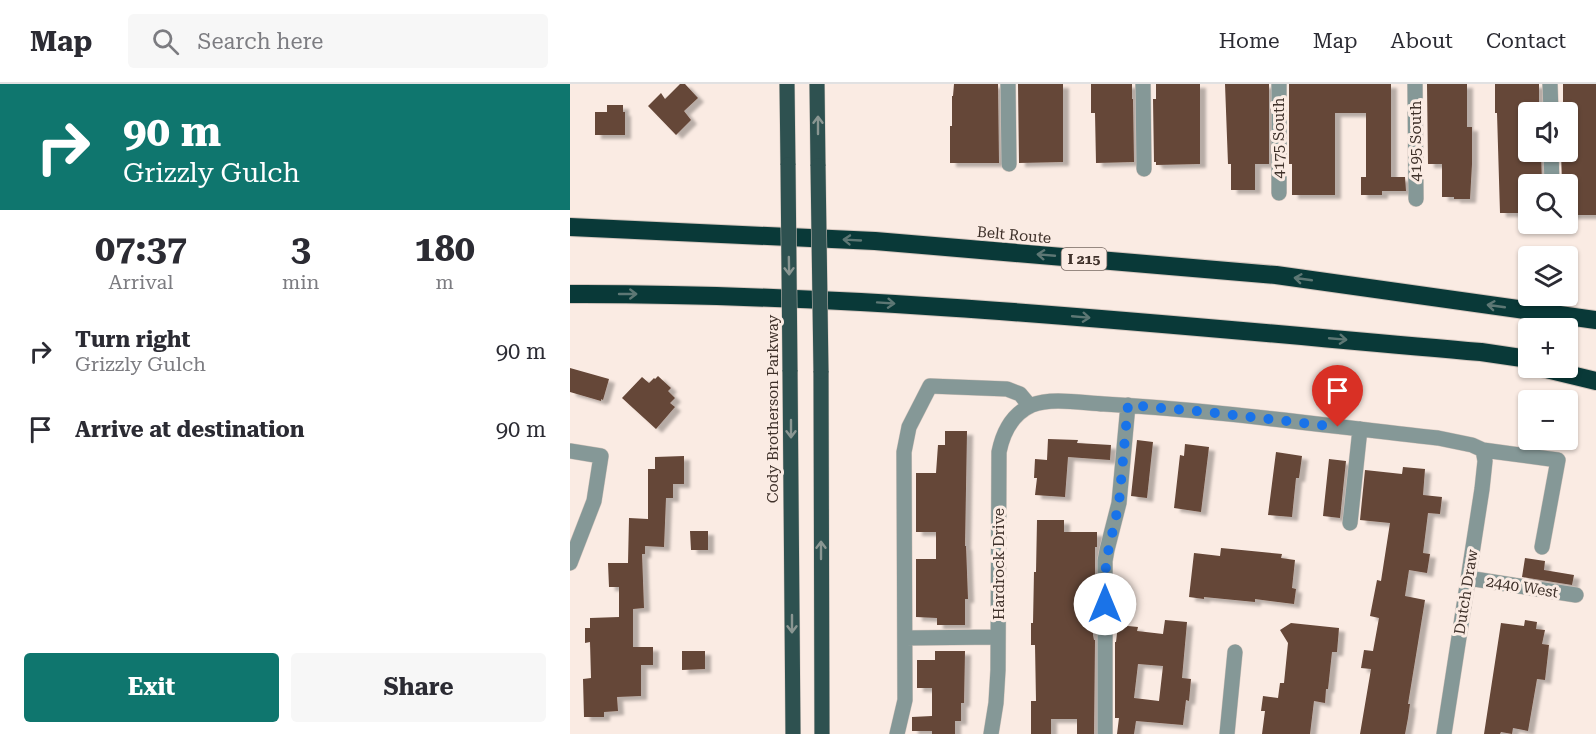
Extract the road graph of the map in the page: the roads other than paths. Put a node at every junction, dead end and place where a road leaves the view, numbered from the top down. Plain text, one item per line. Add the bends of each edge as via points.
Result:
1 (787, 84) edge
2 (817, 84) edge
3 (1008, 84) edge
4 (1143, 84) edge
5 (1279, 84) edge
6 (1415, 84) edge
7 (1550, 84) edge
8 (1551, 102) edge
9 (1009, 164) dead end
10 (1144, 169) dead end
11 (1279, 193) dead end
12 (1416, 199) dead end
13 (570, 227) edge
14 (570, 294) edge
15 (1596, 320) edge
16 (1481, 352) junction
17 (1518, 358) edge
18 (1518, 361) edge
19 (1578, 366) edge
20 (1596, 369) edge
21 (1578, 377) edge
22 (1596, 381) edge
23 (1128, 405) junction
24 (1030, 406) junction
25 (1360, 429) junction
26 (1483, 450) junction
27 (570, 451) edge
28 (1350, 523) dead end
29 (1542, 547) dead end
30 (570, 563) edge
31 (1468, 578) junction
32 (1576, 595) dead end
33 (904, 638) junction
34 (999, 638) junction
35 (1235, 652) dead end
36 (793, 734) edge
37 (822, 734) edge
38 (897, 734) edge
39 (991, 734) edge
40 (1105, 734) edge
41 (1227, 734) edge
42 (1443, 734) edge

1 -> 36 main road, Cody Brotherson Parkway, bridge
37 -> 2 main road, bridge
3 - 9 street
4 - 10 street
5 - 11 street, 4175 South
6 - 12 street, 4195 South
7 - 8 street
15 -> 13 highway, Belt Route / I 215 via 1276,275 875,241
14 -> 16 highway via 854,301
16 - 17 highway
16 - 18 highway
19 - 20 highway
21 - 22 highway
23 - 24 street via 1042,402
23 - 25 street
23 - 40 street via 1119,503 1106,561
24 - 33 street via 1020,394 1007,389 930,386 909,427 904,452
24 - 34 street, Hardrock Drive via 1007,427 999,452
25 - 26 street via 1438,438
25 - 28 street
26 - 29 street via 1558,460
26 - 31 street, Dutch Draw via 1482,489
27 - 30 street via 601,456 594,501
31 - 32 street, 2440 West
31 - 42 street, Dutch Draw
33 - 34 street
33 - 38 street via 904,700
34 - 39 street, Hardrock Drive
35 - 41 street

